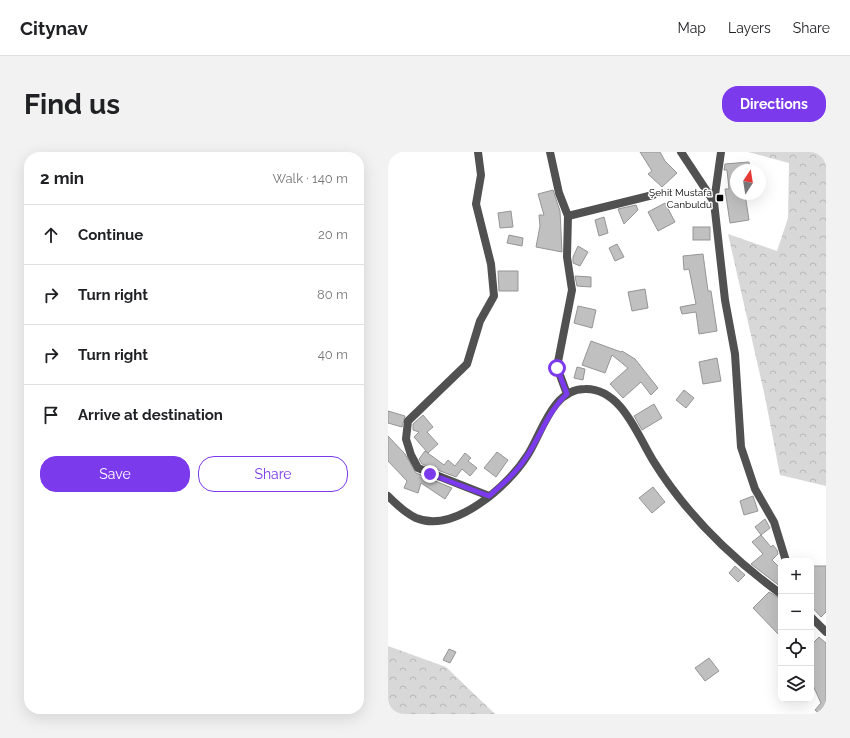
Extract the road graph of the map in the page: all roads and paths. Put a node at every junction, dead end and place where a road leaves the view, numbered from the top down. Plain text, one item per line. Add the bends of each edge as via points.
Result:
1 (478, 152) edge
2 (550, 152) edge
3 (681, 152) edge
4 (721, 152) edge
5 (653, 195) dead end
6 (714, 202) junction
7 (568, 216) junction
8 (567, 394) junction
9 (388, 496) edge
10 (489, 496) junction
11 (785, 558) edge
12 (778, 592) edge
13 (814, 620) edge
14 (826, 632) edge

1 - 10 street via 481,175 476,204 491,264 494,296 480,321 467,364 408,421 406,440 418,468
2 - 7 street via 559,194
3 - 6 street
4 - 6 street
5 - 7 street
6 - 11 street via 725,300 735,354 740,447 755,489 774,522
7 - 8 street via 567,257 572,290 557,368
8 - 10 street via 558,402 516,471
8 - 12 street via 580,389 594,389 614,400 683,504 737,560
9 - 10 street via 417,518 441,521 461,515
13 - 14 street

